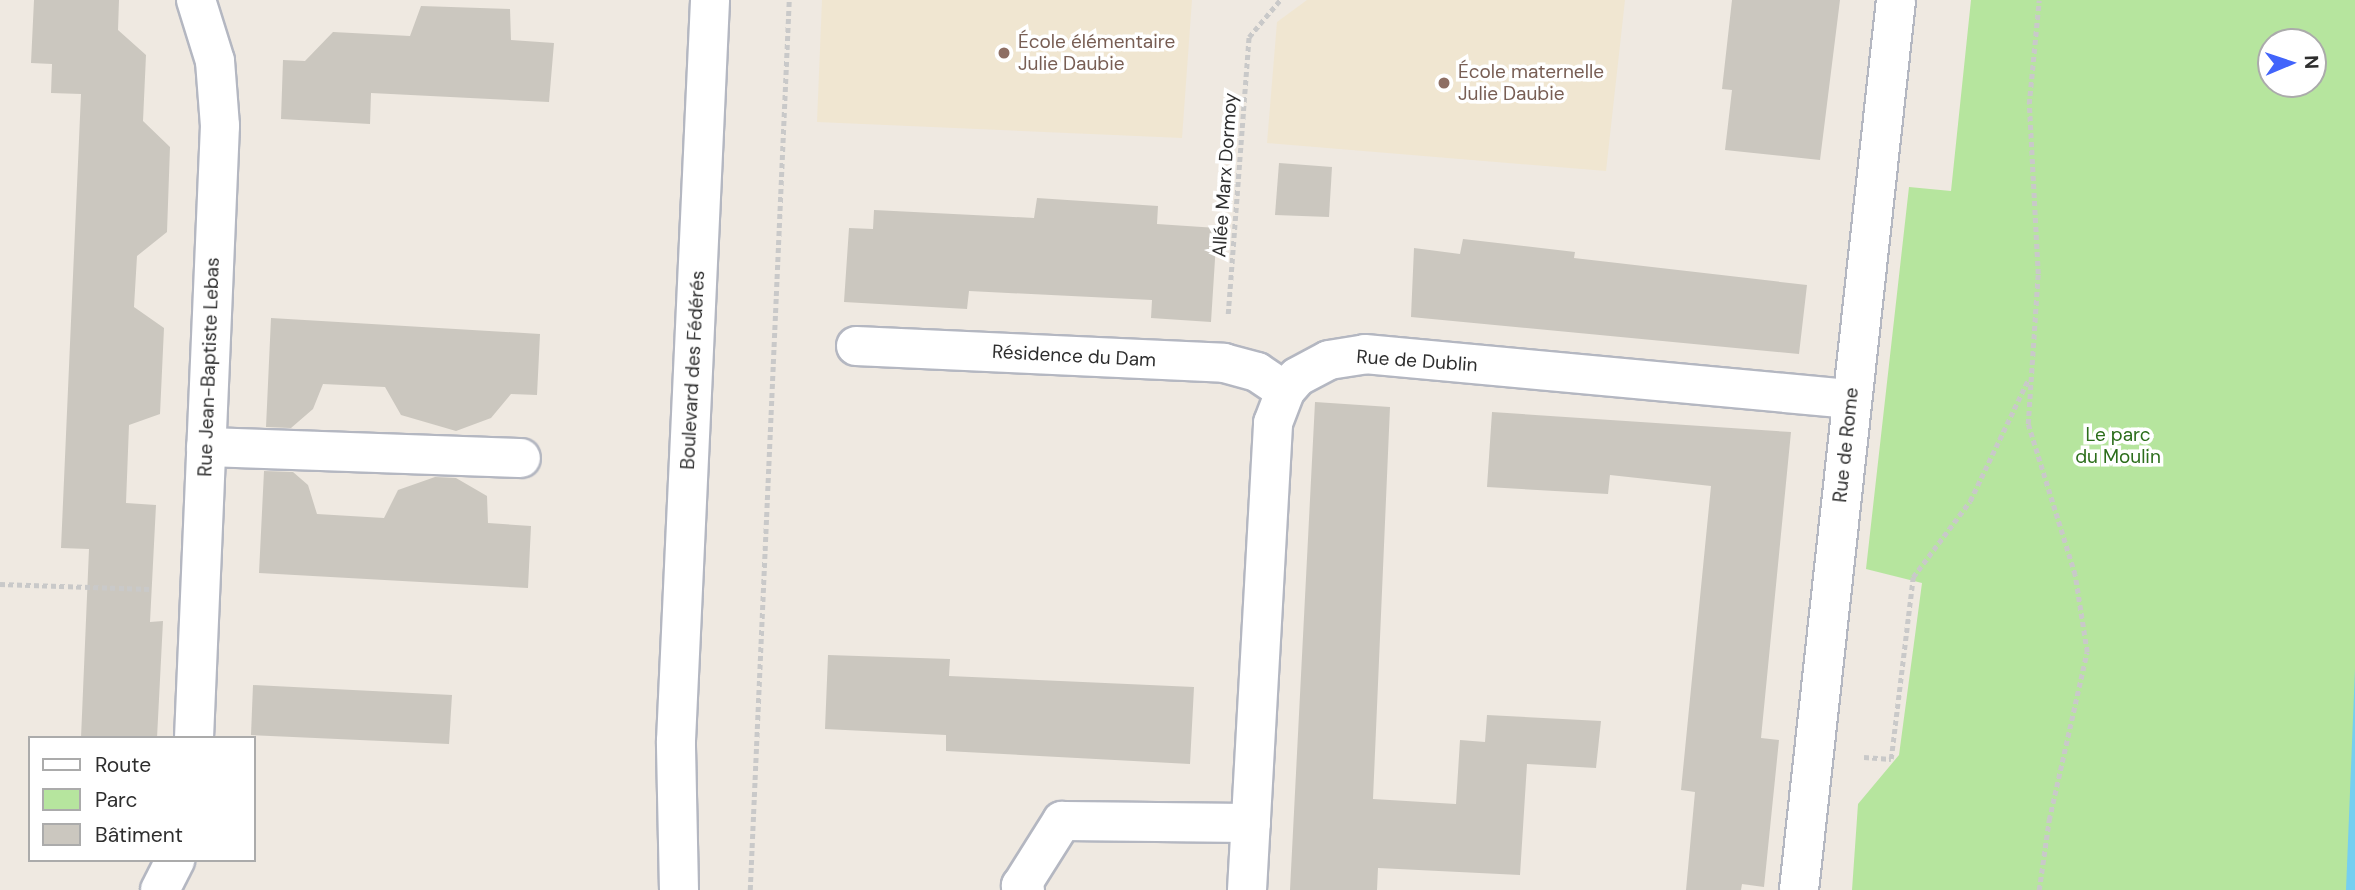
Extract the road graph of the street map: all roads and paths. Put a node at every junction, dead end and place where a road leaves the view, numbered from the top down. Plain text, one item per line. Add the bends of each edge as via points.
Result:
1 (197, 0) edge
2 (710, 0) edge
3 (789, 0) edge
4 (1280, 0) edge
5 (1895, 0) edge
6 (2039, 0) edge
7 (856, 346) dead end
8 (1224, 363) junction
9 (2031, 374) junction
10 (1285, 391) junction
11 (1851, 399) junction
12 (206, 447) junction
13 (521, 458) dead end
14 (0, 584) edge
15 (200, 590) junction
16 (194, 736) edge
17 (676, 741) junction
18 (1814, 752) junction
19 (1251, 823) junction
20 (175, 862) edge
21 (160, 890) edge
22 (654, 890) edge
23 (679, 890) edge
24 (750, 890) edge
25 (1025, 890) edge
26 (1247, 890) edge
27 (1799, 890) edge
28 (2039, 890) edge

1 - 12 street, Rue Jean-Baptiste Lebas via 215,61 220,126
2 - 17 street, Boulevard des Fédérés
3 - 24 path
4 - 8 path, Allée Marx Dormoy via 1250,37
5 - 11 street, Rue de Rome
6 - 9 path via 2029,104 2038,261
7 - 8 street, Résidence du Dam
8 - 10 street, Résidence du Dam via 1257,372
9 - 18 path via 1970,501 1913,576 1891,759
9 - 28 path via 2028,424 2075,575 2087,652 2049,820
10 - 11 street, Rue de Dublin via 1310,368 1365,354
10 - 19 street, Rue de Dublin via 1273,424
11 - 18 street, Rue de Rome
12 - 13 street
12 - 15 street, Rue Jean-Baptiste Lebas
14 - 15 path
15 - 16 street, Rue Jean-Baptiste Lebas
17 - 22 street, Boulevard des Fédérés
17 - 23 street, Boulevard des Fédérés
18 - 27 street, Rue de Rome
19 - 25 street via 1062,821 1021,886
19 - 26 street, Rue de Dublin
20 - 21 street

